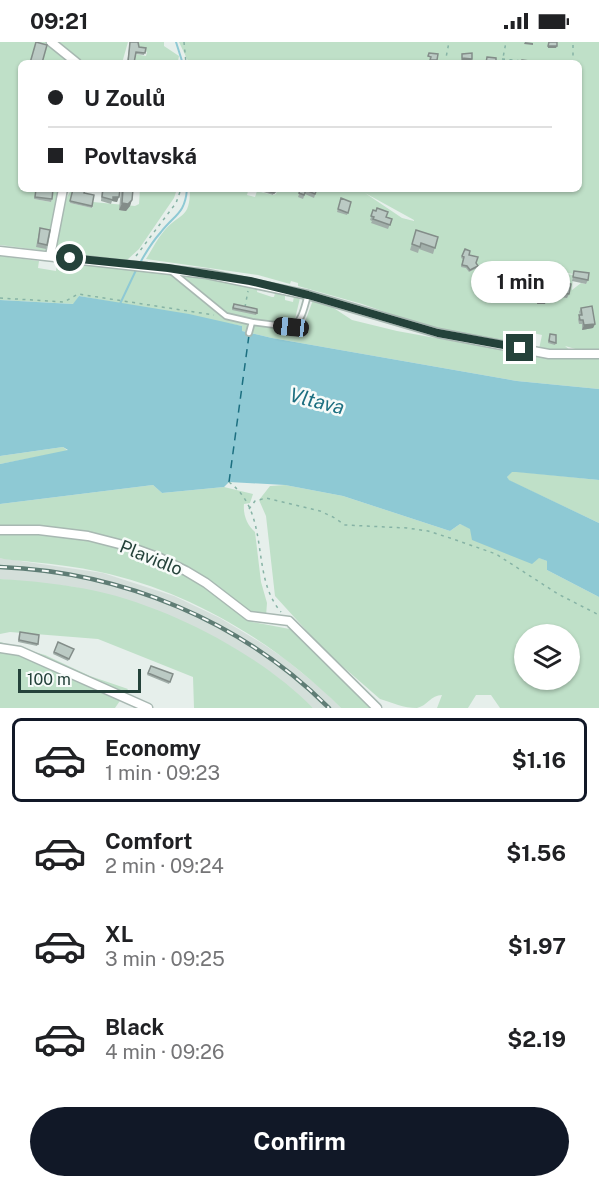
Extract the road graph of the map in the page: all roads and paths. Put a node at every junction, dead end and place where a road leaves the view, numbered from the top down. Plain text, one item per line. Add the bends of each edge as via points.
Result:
1 (51, 42) edge
2 (184, 42) edge
3 (449, 42) edge
4 (506, 42) edge
5 (573, 42) edge
6 (502, 59) joint
7 (73, 60) edge
8 (186, 60) edge
9 (446, 60) edge
10 (510, 60) edge
11 (573, 60) edge
12 (62, 192) edge
13 (180, 192) edge
14 (0, 251) edge
15 (50, 256) junction
16 (131, 265) junction
17 (168, 268) junction
18 (250, 284) junction
19 (308, 295) junction
20 (0, 298) edge
21 (226, 316) junction
22 (243, 320) junction
23 (250, 327) junction
24 (242, 328) dead end
25 (599, 354) edge
26 (229, 482) dead end
27 (249, 509) junction
28 (0, 530) edge
29 (599, 615) edge
30 (289, 621) junction
31 (0, 648) edge
32 (148, 708) edge
33 (377, 708) edge

1 - 7 street
2 - 8 path
3 - 9 path
4 - 6 path
5 - 11 path
6 - 10 path
12 - 15 street
13 - 16 path
14 - 15 street
15 - 16 street
16 - 17 street
17 - 18 street
17 - 21 lane
18 - 19 street
18 - 22 path
19 - 23 lane via 297,324
19 - 25 street via 438,333 557,354
20 - 21 path via 64,302 78,294
21 - 22 lane
22 - 23 lane
23 - 24 lane
26 - 27 path
27 - 29 path via 255,501 266,498 320,512 345,525 428,531 496,554
27 - 30 path via 257,526 264,581 271,600
28 - 30 street, Plavidlo via 64,532 126,546 186,571 249,616
30 - 33 street
31 - 32 street via 20,651

